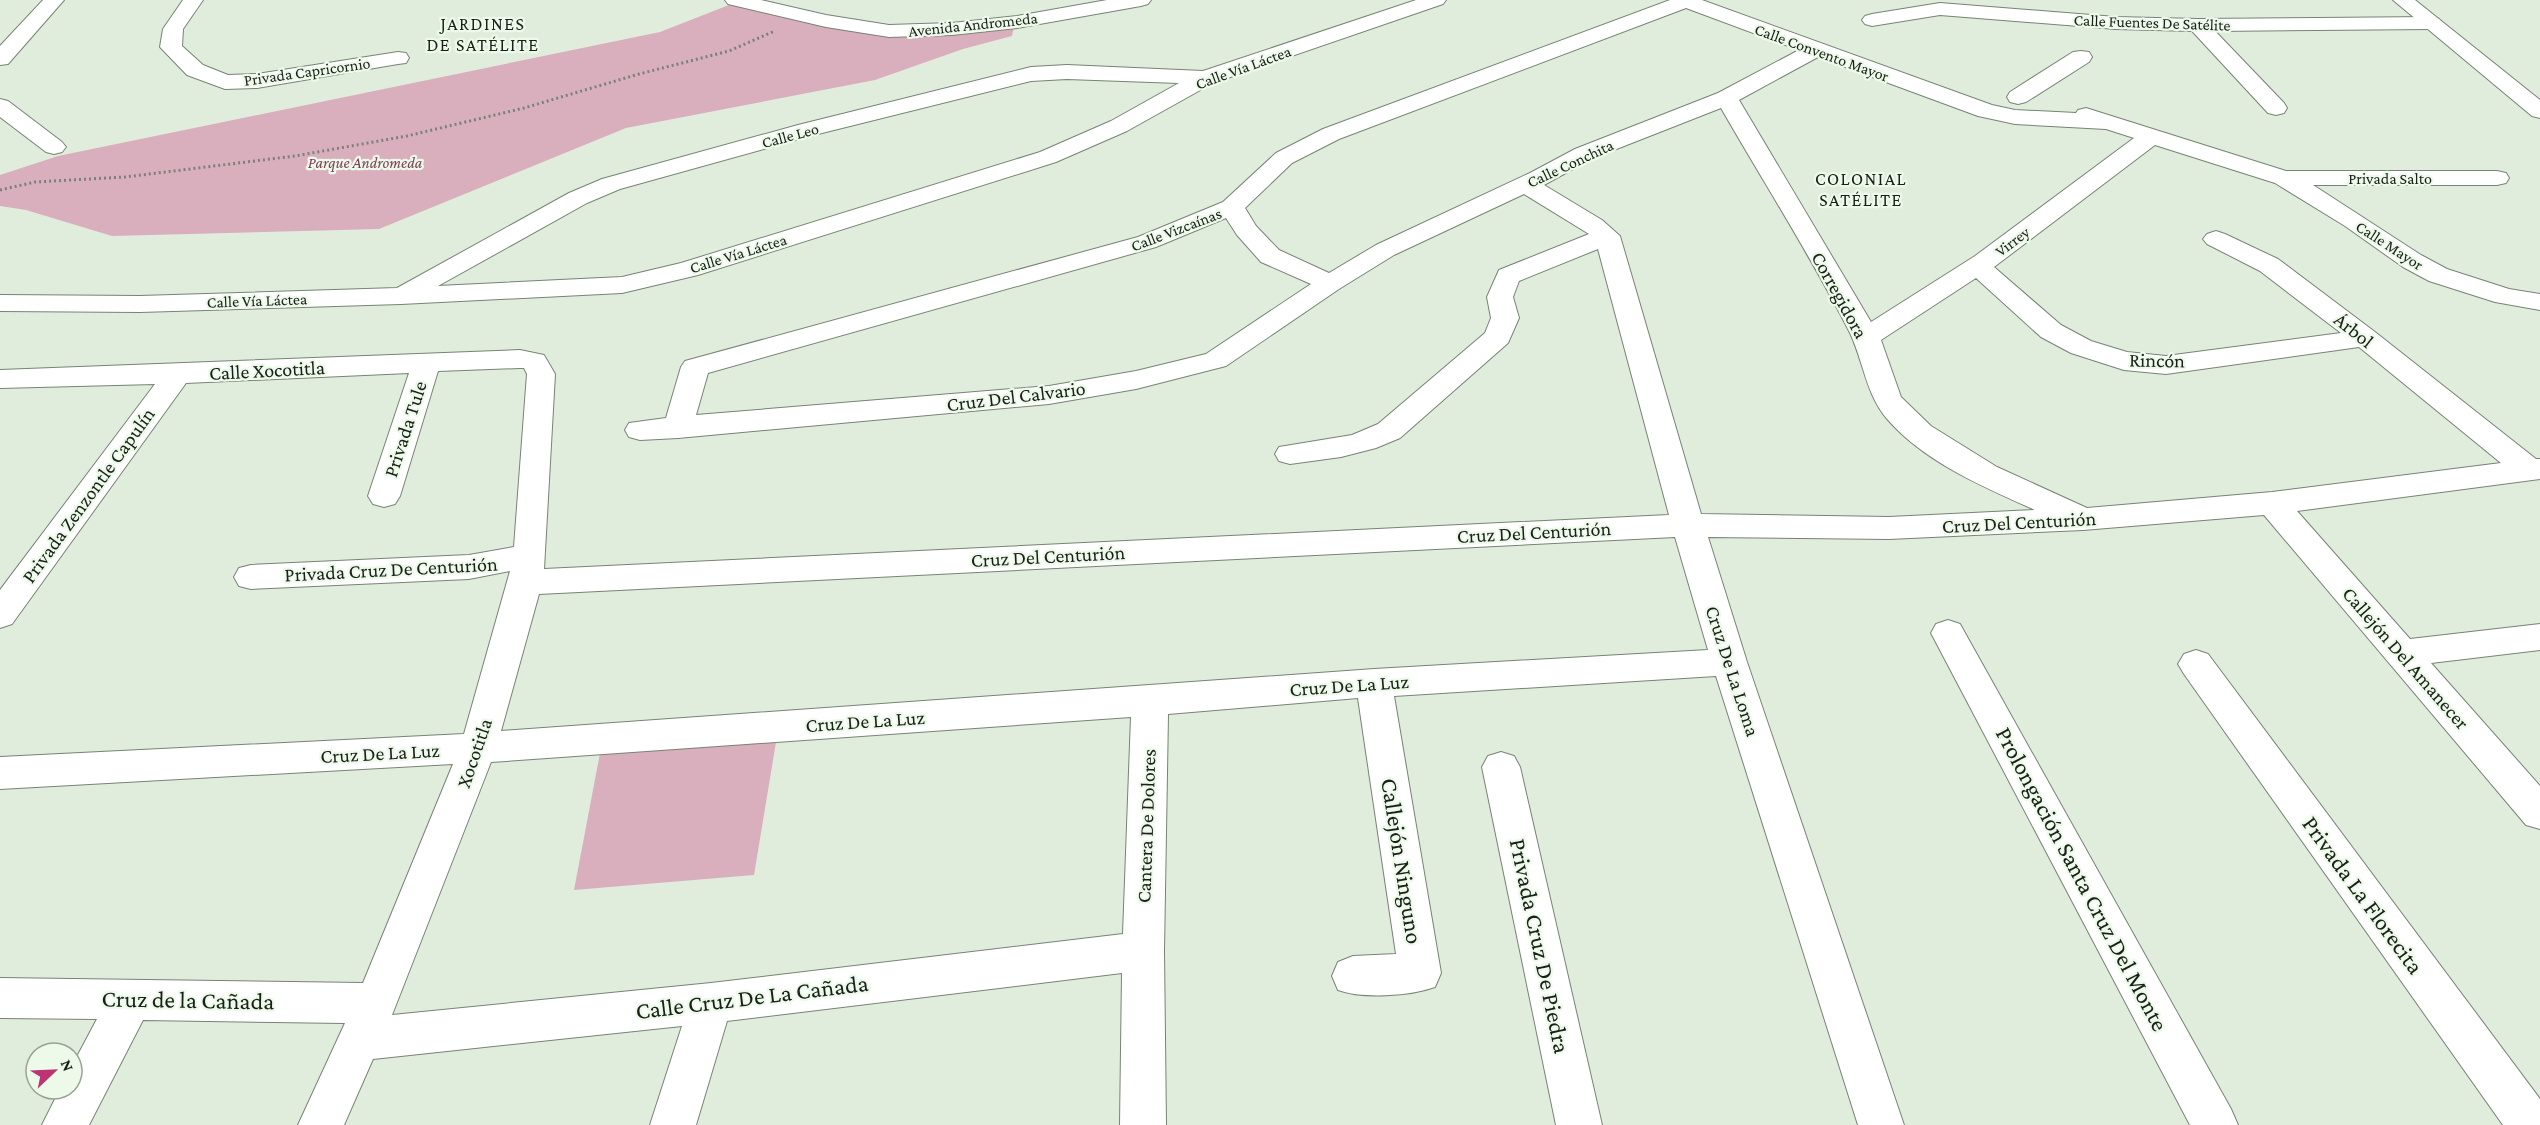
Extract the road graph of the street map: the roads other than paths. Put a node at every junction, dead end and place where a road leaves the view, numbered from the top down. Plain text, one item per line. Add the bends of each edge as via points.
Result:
1 (54, 0) edge
2 (193, 0) edge
3 (735, 0) edge
4 (1141, 0) edge
5 (1436, 0) edge
6 (2403, 0) edge
7 (2434, 0) edge
8 (1686, 1) edge
9 (1872, 20) dead end
10 (2432, 23) junction
11 (2199, 25) junction
12 (2470, 28) dead end
13 (1815, 50) junction
14 (2081, 57) dead end
15 (398, 58) dead end
16 (0, 59) edge
17 (1205, 78) junction
18 (2018, 97) junction
19 (1726, 98) junction
20 (1959, 102) junction
21 (0, 106) edge
22 (2276, 108) dead end
23 (2540, 111) edge
24 (2106, 122) junction
25 (2152, 136) junction
26 (54, 147) dead end
27 (2284, 178) junction
28 (2497, 178) dead end
29 (1525, 184) junction
30 (1232, 207) junction
31 (1597, 229) junction
32 (2216, 239) dead end
33 (1978, 266) junction
34 (1330, 283) junction
35 (401, 296) junction
36 (4, 301) edge
37 (2540, 302) edge
38 (1866, 337) junction
39 (2366, 338) junction
40 (428, 362) junction
41 (534, 362) joint
42 (177, 374) junction
43 (0, 379) edge
44 (678, 428) junction
45 (640, 430) dead end
46 (1290, 454) dead end
47 (2535, 470) edge
48 (384, 496) dead end
49 (2272, 503) junction
50 (2083, 519) junction
51 (1688, 525) junction
52 (527, 569) junction
53 (251, 577) dead end
54 (0, 615) edge
55 (1948, 633) dead end
56 (2540, 638) edge
57 (2403, 653) junction
58 (1729, 662) junction
59 (2196, 664) dead end
60 (1374, 683) junction
61 (1150, 701) junction
62 (478, 748) junction
63 (1501, 767) dead end
64 (0, 773) edge
65 (2540, 813) edge
66 (1143, 951) junction
67 (1353, 976) dead end
68 (0, 998) edge
69 (131, 999) junction
70 (711, 1003) junction
71 (369, 1021) junction
72 (65, 1125) edge
73 (321, 1125) edge
74 (673, 1125) edge
75 (1143, 1125) edge
76 (1579, 1125) edge
77 (1881, 1125) edge
78 (2215, 1125) edge
79 (2531, 1125) edge

1 - 16 street
2 - 15 street, Privada Capricornio via 173,29 171,47 195,70 225,82 257,81
3 - 4 street, Avenida Andromeda via 889,31 1017,22
5 - 17 street, Calle Vía Láctea
6 - 10 street
7 - 12 street
8 - 13 street, Calle Convento Mayor
8 - 30 street, Calle Vizcaínas via 1331,134 1284,158
9 - 11 street, Calle Fuentes De Satélite via 1940,9 2116,23
10 - 11 street, Calle Fuentes De Satélite
10 - 23 street
11 - 22 street
13 - 19 street, Calle Conchita
13 - 20 street, Calle Convento Mayor
14 - 18 street
17 - 35 street, Calle Vía Láctea via 1119,126 1048,157 689,269 622,285
17 - 35 street, Calle Leo via 1031,74 806,130 611,184 578,198
18 - 20 street, Calle Convento Mayor
18 - 24 street, Calle Convento Mayor via 2058,104
19 - 29 street, Calle Conchita via 1583,154
19 - 38 street, Corregidora
20 - 24 street, Calle Convento Mayor via 2015,117
21 - 26 street
24 - 25 street, Calle Convento Mayor
25 - 27 street, Calle Convento Mayor
25 - 33 street, Virrey
27 - 28 street, Privada Salto
27 - 37 street, Calle Mayor via 2438,274 2505,296
29 - 31 street
29 - 34 street, Calle Conchita via 1385,250
30 - 34 street via 1246,230 1270,256
30 - 44 street, Calle Vizcaínas via 1147,242 695,367
31 - 46 street via 1508,276 1500,297 1505,318 1498,338 1389,431 1347,447
31 - 51 street, Cruz De La Loma
32 - 39 street, Árbol via 2269,265
33 - 38 street, Virrey
33 - 39 street, Rincón via 2051,331 2081,347 2124,362 2166,365
34 - 44 street, Cruz Del Calvario via 1216,360 1136,380 1049,395
35 - 36 street, Calle Vía Láctea via 140,304
38 - 50 street, Corregidora via 1879,384 1899,414 1935,446
39 - 47 street, Árbol
40 - 41 street, Calle Xocotitla
40 - 42 street, Calle Xocotitla
40 - 48 street, Privada Tule
41 - 52 street, Xocotitla via 541,374
42 - 43 street, Calle Xocotitla
42 - 54 street, Privada Zenzontle Capulín
44 - 45 street, Cruz Del Calvario
47 - 49 street, Cruz Del Centurión
49 - 50 street, Cruz Del Centurión
49 - 57 street, Callejón Del Amanecer
50 - 51 street, Cruz Del Centurión via 1889,528
51 - 52 street, Cruz Del Centurión
51 - 58 street, Cruz De La Loma
52 - 53 street, Privada Cruz De Centurión via 469,567
52 - 62 street, Xocotitla
55 - 78 street, Prolongación Santa Cruz Del Monte
56 - 57 street
57 - 65 street, Callejón Del Amanecer
58 - 60 street, Cruz De La Luz
58 - 77 street, Cruz De La Loma
59 - 79 street, Privada La Florecita
60 - 61 street, Cruz De La Luz
60 - 67 street, Callejón Ninguno via 1420,973
61 - 62 street, Cruz De La Luz
61 - 66 street, Cantera De Dolores
62 - 64 street, Cruz De La Luz
62 - 71 street, Xocotitla
63 - 76 street, Privada Cruz De Piedra
66 - 70 street, Calle Cruz De La Cañada
66 - 75 street, Cantera De Dolores
68 - 69 street, Cruz de la Cañada
69 - 71 street, Cruz de la Cañada
69 - 72 street
70 - 71 street, Calle Cruz De La Cañada
70 - 74 street
71 - 73 street, Xocotitla

